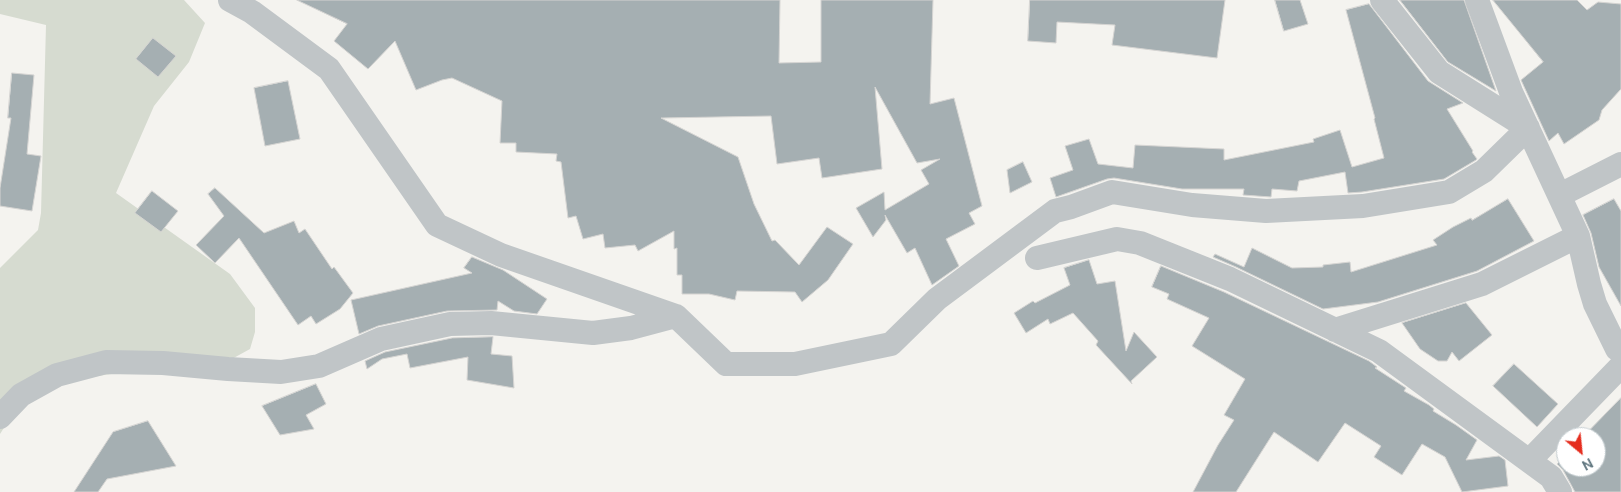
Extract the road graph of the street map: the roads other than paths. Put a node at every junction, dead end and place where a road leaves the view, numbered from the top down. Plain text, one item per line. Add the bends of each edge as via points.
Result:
1 (230, 0) edge
2 (1382, 0) edge
3 (1477, 0) edge
4 (1528, 128) junction
5 (1621, 164) edge
6 (1560, 195) junction
7 (1578, 236) junction
8 (1036, 258) dead end
9 (676, 316) junction
10 (1335, 330) junction
11 (1621, 352) edge
12 (1621, 366) edge
13 (0, 417) edge
14 (1529, 461) junction
15 (1560, 492) edge

1 - 9 street via 259,17 328,69 437,225 501,255
2 - 4 street via 1439,72
3 - 4 street
4 - 6 street
4 - 9 street via 1484,171 1449,192 1364,206 1266,211 1192,205 1112,192 1055,211 936,299 891,344 795,364 726,364
5 - 6 street
6 - 7 street
7 - 10 street via 1482,284
7 - 11 street via 1595,304
8 - 10 street via 1117,238 1140,243 1230,279
9 - 13 street via 631,328 594,333 491,323 450,324 381,339 319,366 281,372 106,362 57,374 21,395
10 - 14 street via 1379,351
12 - 14 street
14 - 15 street via 1551,477

